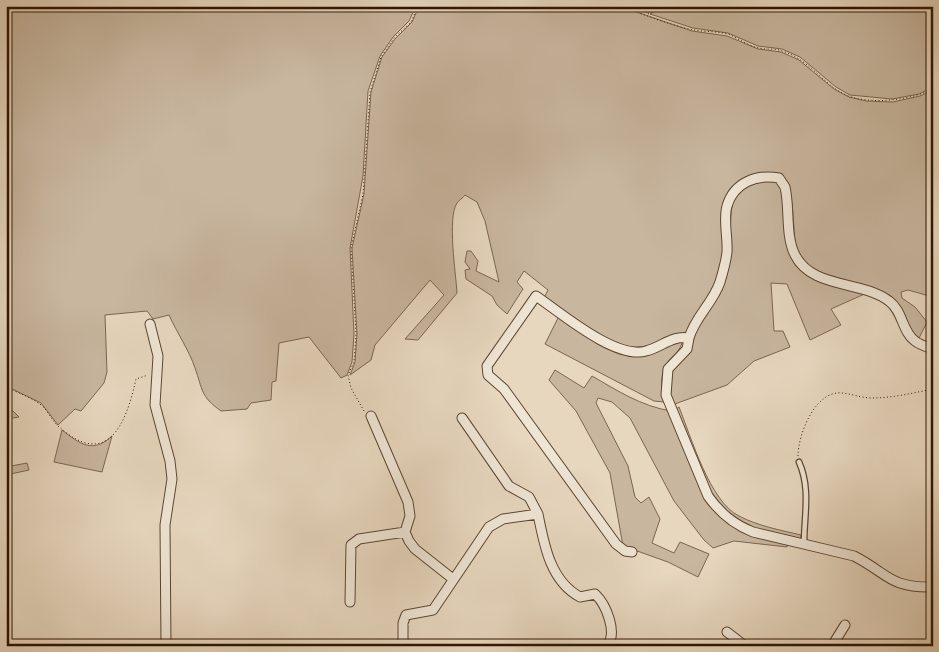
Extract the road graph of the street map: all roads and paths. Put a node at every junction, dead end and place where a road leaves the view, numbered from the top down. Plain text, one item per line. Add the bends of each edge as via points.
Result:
1 (418, 6) edge
2 (621, 6) edge
3 (668, 6) edge
4 (647, 14) junction
5 (933, 89) edge
6 (150, 324) dead end
7 (689, 338) junction
8 (933, 349) edge
9 (156, 373) junction
10 (6, 387) edge
11 (933, 389) edge
12 (371, 416) joint
13 (462, 418) dead end
14 (799, 462) joint
15 (538, 514) junction
16 (405, 532) junction
17 (804, 544) junction
18 (632, 552) dead end
19 (452, 579) junction
20 (933, 587) edge
21 (350, 602) dead end
22 (845, 625) dead end
23 (727, 632) dead end
24 (166, 646) edge
25 (403, 646) edge
26 (607, 646) edge
27 (744, 646) edge
28 (832, 646) edge

1 - 12 path via 411,22 384,52 373,79 368,106 363,194 351,248 356,334 354,362 348,381 366,413
2 - 4 path
3 - 4 path
4 - 5 path via 692,30 728,34 758,48 781,50 800,59 850,96 892,100
6 - 9 street via 158,356
7 - 8 street via 692,325 717,289 723,272 727,251 727,206 738,187 752,178 766,176 779,178 785,187 795,255 804,266 817,276 865,289 889,301 898,310 915,342
7 - 17 street via 687,349 668,369 666,395 708,496 718,510 737,526
7 - 18 street via 680,336 645,352 610,347 536,296 487,366 488,375 504,389 616,544 625,552
9 - 10 path via 136,379 121,423 107,440 94,446 57,426 41,404
9 - 24 street via 154,405 172,480 165,525
11 - 14 path via 873,398 841,393 819,402 800,442
12 - 16 street via 408,502 410,516
13 - 15 street via 509,486 529,498
14 - 17 lane via 807,494
15 - 19 street via 503,519 489,527
15 - 26 street via 544,548 556,573 580,596 595,594 604,602 611,631
16 - 19 street via 415,549
16 - 21 street via 359,539 351,544
17 - 20 street via 854,556 894,583 911,588
19 - 25 street via 433,610 406,615
22 - 28 street
23 - 27 street

